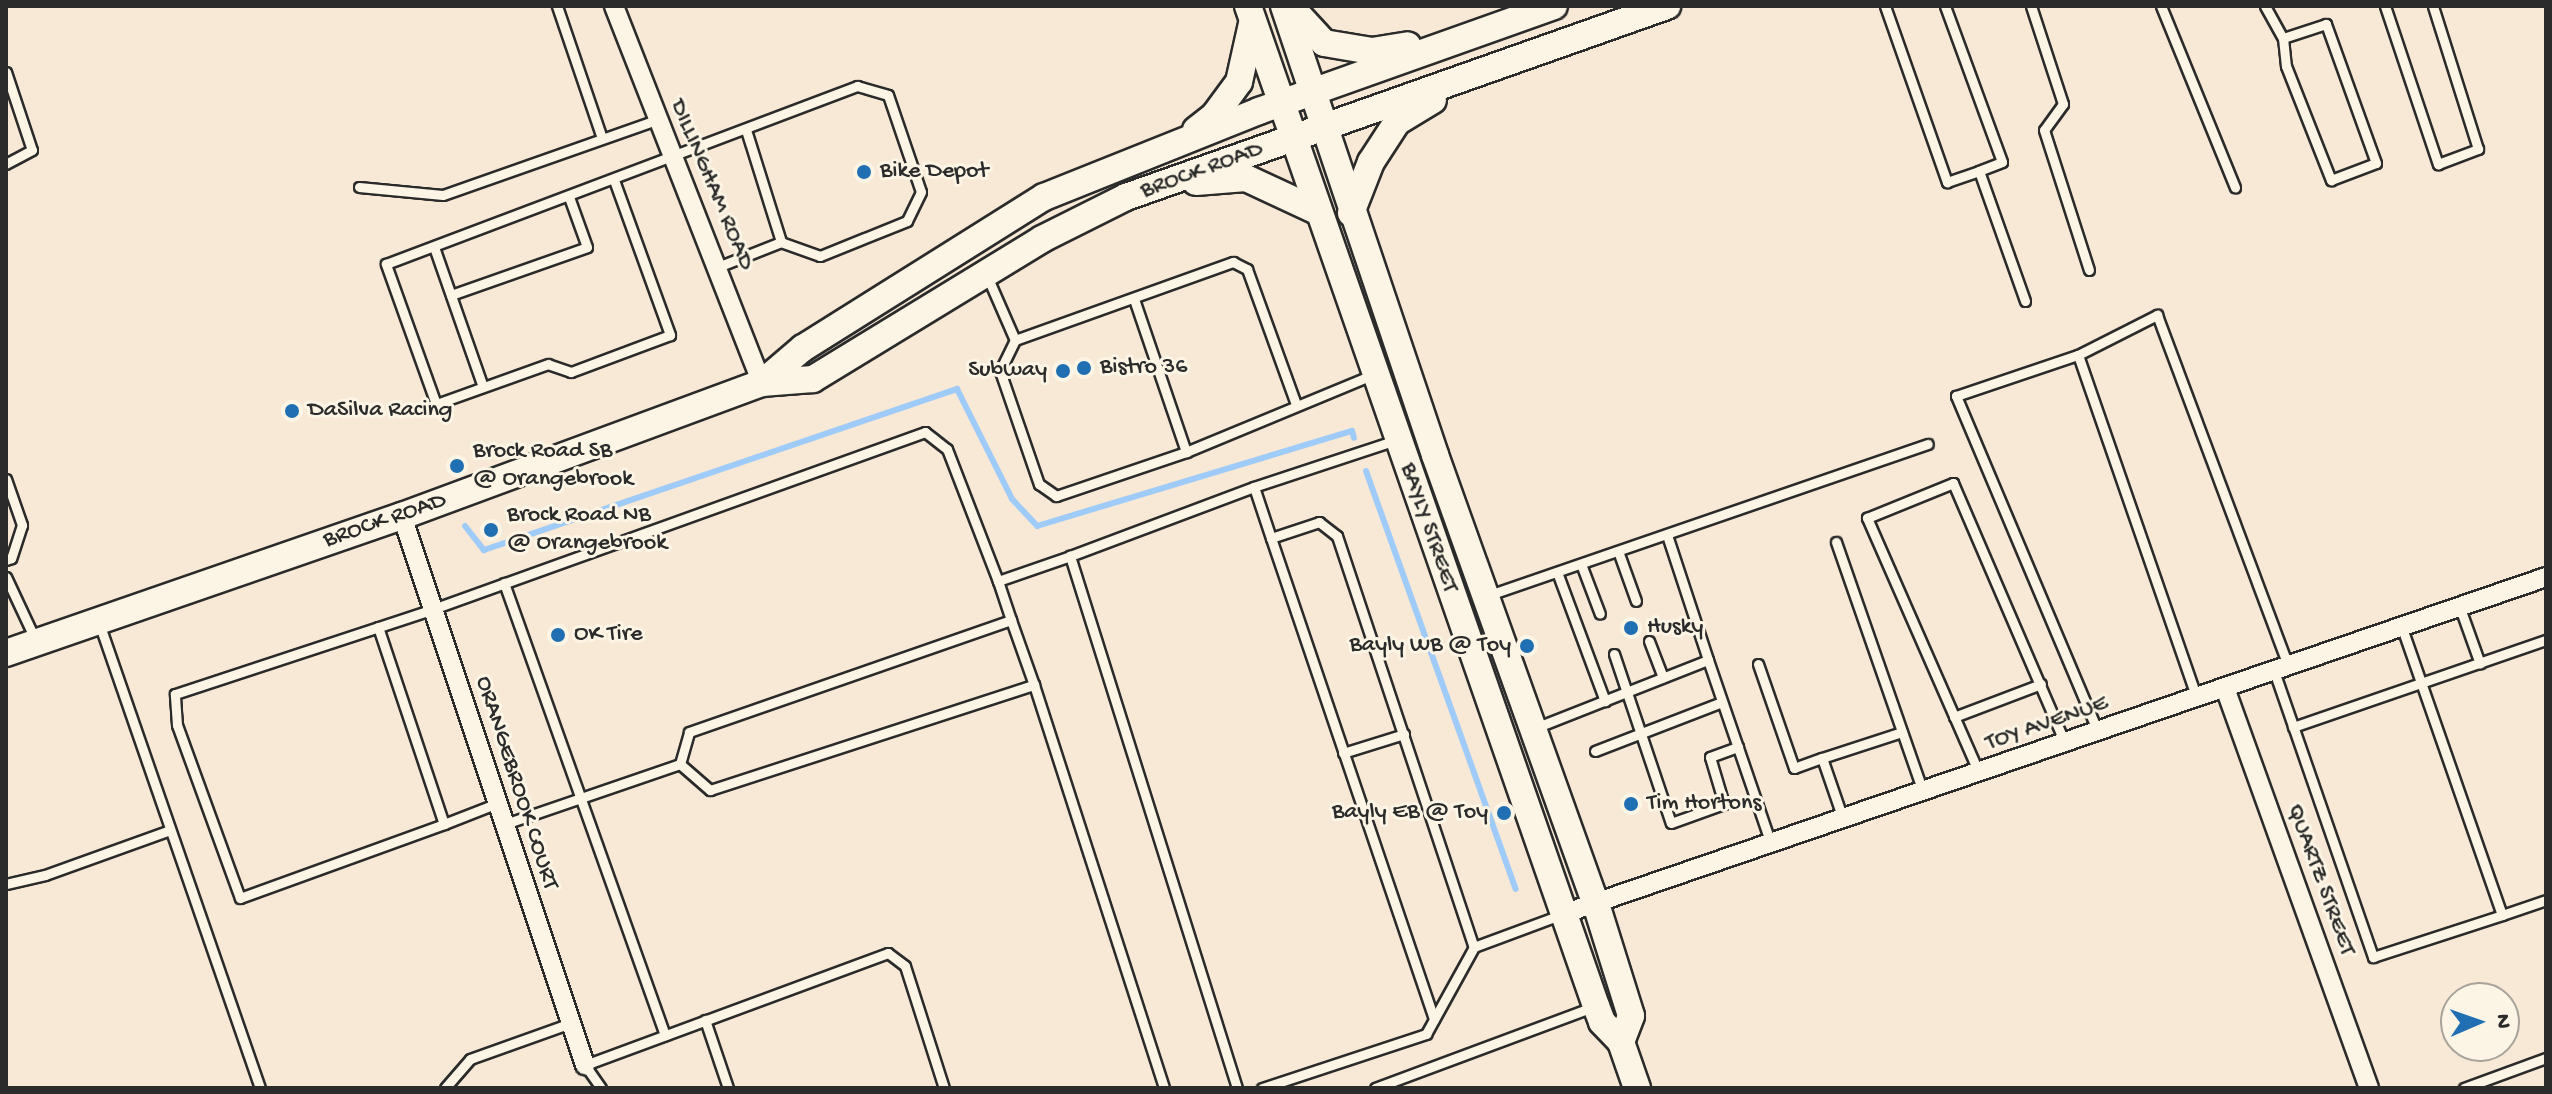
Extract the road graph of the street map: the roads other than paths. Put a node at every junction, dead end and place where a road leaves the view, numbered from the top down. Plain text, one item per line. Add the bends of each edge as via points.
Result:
1 (557, 6) edge
2 (614, 6) edge
3 (1284, 6) edge
4 (1290, 6) edge
5 (1554, 6) edge
6 (1667, 6) edge
7 (1885, 6) edge
8 (1945, 6) edge
9 (2031, 6) edge
10 (2161, 6) edge
11 (2265, 6) edge
12 (2385, 6) edge
13 (2433, 6) edge
14 (1527, 10) edge
15 (1250, 13) edge
16 (1470, 34) junction
17 (2283, 38) junction
18 (6, 72) edge
19 (1476, 73) junction
20 (1313, 93) junction
21 (1280, 104) junction
22 (656, 120) junction
23 (1323, 128) junction
24 (746, 130) junction
25 (602, 138) junction
26 (1291, 139) junction
27 (1180, 141) junction
28 (671, 160) junction
29 (6, 164) edge
30 (1979, 171) junction
31 (614, 180) junction
32 (359, 187) dead end
33 (2235, 187) dead end
34 (569, 197) junction
35 (1126, 197) junction
36 (1317, 211) junction
37 (1351, 213) junction
38 (781, 242) junction
39 (434, 247) junction
40 (720, 266) junction
41 (2089, 270) dead end
42 (987, 276) junction
43 (451, 295) junction
44 (1134, 299) junction
45 (2025, 301) dead end
46 (1015, 340) junction
47 (2078, 355) junction
48 (1373, 374) junction
49 (762, 383) junction
50 (483, 387) junction
51 (1296, 404) junction
52 (1397, 440) junction
53 (1928, 444) dead end
54 (1186, 452) junction
55 (6, 479) edge
56 (1254, 487) junction
57 (402, 516) junction
58 (1667, 535) junction
59 (1271, 538) junction
60 (1836, 542) dead end
61 (1618, 551) junction
62 (1070, 556) junction
63 (6, 560) edge
64 (1581, 564) junction
65 (1557, 572) junction
66 (6, 577) edge
67 (2546, 577) edge
68 (998, 581) junction
69 (504, 583) junction
70 (1486, 596) junction
71 (1636, 601) dead end
72 (2460, 608) junction
73 (433, 609) junction
74 (1600, 614) dead end
75 (1011, 620) junction
76 (98, 621) junction
77 (378, 627) junction
78 (2402, 628) junction
79 (2546, 640) edge
80 (1649, 641) dead end
81 (37, 643) junction
82 (6, 653) edge
83 (1614, 654) dead end
84 (1708, 660) junction
85 (1758, 664) dead end
86 (2480, 664) junction
87 (2281, 669) junction
88 (1663, 677) junction
89 (2041, 684) junction
90 (2422, 684) junction
91 (1034, 685) junction
92 (2225, 688) junction
93 (1628, 692) junction
94 (2197, 698) junction
95 (1605, 701) junction
96 (1722, 702) junction
97 (1954, 717) junction
98 (2293, 727) junction
99 (1535, 728) junction
100 (1902, 732) junction
101 (2098, 732) junction
102 (1642, 733) junction
103 (1404, 734) junction
104 (2065, 743) junction
105 (1738, 747) junction
106 (1595, 751) dead end
107 (1343, 753) junction
108 (1822, 758) junction
109 (680, 764) junction
110 (1979, 773) junction
111 (1923, 792) junction
112 (580, 798) junction
113 (498, 803) junction
114 (1843, 819) junction
115 (444, 824) junction
116 (505, 824) junction
117 (170, 830) junction
118 (1771, 844) junction
119 (6, 884) edge
120 (2546, 900) edge
121 (1596, 904) junction
122 (1563, 914) junction
123 (2502, 915) junction
124 (1474, 947) junction
125 (1596, 1006) junction
126 (1434, 1019) junction
127 (705, 1020) junction
128 (571, 1023) junction
129 (665, 1035) junction
130 (1621, 1042) junction
131 (2546, 1058) edge
132 (585, 1065) junction
133 (260, 1088) edge
134 (445, 1088) edge
135 (601, 1088) edge
136 (728, 1088) edge
137 (944, 1088) edge
138 (1164, 1088) edge
139 (1237, 1088) edge
140 (1262, 1088) edge
141 (1375, 1088) edge
142 (1637, 1088) edge
143 (2369, 1088) edge
144 (2464, 1088) edge

1 - 25 lane
2 - 22 street, DILLINGHAM ROAD
3 - 20 main road, BAYLY STREET
4 - 16 main road via 1324,43 1361,49
5 - 14 main road, BROCK ROAD
6 - 19 main road, BROCK ROAD
7 - 30 lane via 1947,182
8 - 30 lane via 2002,162
9 - 41 lane via 2063,104 2044,130
10 - 33 lane
11 - 17 lane
12 - 13 lane via 2438,164 2478,149
14 - 16 main road, BROCK ROAD
15 - 21 main road, BAYLY STREET
15 - 27 main road via 1239,82 1214,116
16 - 20 main road, BROCK ROAD
17 - 17 lane via 2286,66 2331,180 2376,163 2326,24
18 - 29 lane via 32,150
19 - 23 main road, BROCK ROAD
19 - 37 main road via 1397,122 1371,162
20 - 21 main road, BROCK ROAD
20 - 23 main road, BAYLY STREET
21 - 26 main road, BAYLY STREET
21 - 27 main road, BROCK ROAD
22 - 25 lane
22 - 28 street, DILLINGHAM ROAD
23 - 26 main road, BROCK ROAD
23 - 37 main road, BAYLY STREET
24 - 28 lane
24 - 38 lane
24 - 38 lane via 857,86 888,95 921,192 907,221 820,256
25 - 32 lane via 443,195
26 - 35 main road, BROCK ROAD
26 - 36 main road, BAYLY STREET
27 - 49 main road, BROCK ROAD via 1044,197 803,348
28 - 31 lane
28 - 40 street, DILLINGHAM ROAD
30 - 45 lane
31 - 34 lane
31 - 50 lane via 670,335 571,372 548,364
34 - 39 lane
34 - 43 lane via 587,247
35 - 36 main road via 1211,179 1246,178
35 - 42 main road, BROCK ROAD via 1042,239
36 - 48 main road, BAYLY STREET
37 - 70 main road, BAYLY STREET
38 - 40 lane
39 - 43 lane
39 - 50 lane via 386,264 436,404
40 - 49 street, DILLINGHAM ROAD
42 - 46 lane
42 - 49 main road, BROCK ROAD via 813,379
43 - 50 lane
44 - 46 lane
44 - 51 lane via 1233,262 1241,264
44 - 54 lane
46 - 54 lane via 1000,371 1045,491 1073,494
47 - 87 lane via 2157,315
47 - 94 lane
47 - 101 lane via 1956,396
48 - 51 lane
48 - 52 main road, BAYLY STREET
49 - 57 main road, BROCK ROAD
51 - 54 lane
52 - 56 lane
52 - 122 main road, BAYLY STREET
53 - 58 lane
55 - 63 lane via 22,525
56 - 59 lane
56 - 62 lane
57 - 73 street, ORANGEBROOK COURT
57 - 76 main road, BROCK ROAD
58 - 61 lane
58 - 84 lane
59 - 103 lane via 1319,522 1337,536
59 - 107 lane
60 - 100 lane
61 - 64 lane
61 - 71 lane
62 - 68 lane
62 - 139 lane
64 - 65 lane
64 - 74 lane
65 - 70 lane
65 - 95 lane
66 - 81 lane
67 - 72 street, TOY AVENUE
68 - 69 lane via 947,449 925,432
68 - 75 lane
69 - 73 lane
69 - 112 lane
70 - 99 main road, BAYLY STREET
72 - 78 street, TOY AVENUE
72 - 86 lane
73 - 77 lane
73 - 113 street, ORANGEBROOK COURT
75 - 91 lane
75 - 109 lane via 689,732
76 - 81 main road, BROCK ROAD
76 - 117 lane
77 - 115 lane
77 - 115 lane via 175,694 177,725 240,898
78 - 87 street, TOY AVENUE
78 - 90 lane
79 - 86 lane
80 - 88 lane
81 - 82 main road, BROCK ROAD
83 - 93 lane
84 - 88 lane
84 - 96 lane
85 - 108 lane via 1794,768
86 - 90 lane
87 - 92 street, TOY AVENUE
87 - 98 lane
88 - 93 lane
89 - 97 lane
89 - 97 lane via 1953,483 1867,518
89 - 104 lane
90 - 98 lane
90 - 123 lane
91 - 109 lane via 710,790
91 - 138 lane
92 - 94 street, TOY AVENUE
92 - 143 street, QUARTZ STREET
93 - 95 lane
93 - 102 lane
94 - 101 street, TOY AVENUE
95 - 99 lane
96 - 102 lane
96 - 105 lane
97 - 110 lane
98 - 123 lane via 2373,957
99 - 121 main road, BAYLY STREET
100 - 108 lane
100 - 111 lane
101 - 104 street, TOY AVENUE
102 - 105 lane via 1671,823 1724,804 1710,757
102 - 106 lane
103 - 107 lane
103 - 124 lane
104 - 110 street, TOY AVENUE
105 - 118 lane
107 - 126 lane
108 - 114 lane
109 - 112 lane
110 - 111 street, TOY AVENUE
111 - 114 street, TOY AVENUE
112 - 116 lane
112 - 129 lane
113 - 115 lane
113 - 116 street, ORANGEBROOK COURT
114 - 118 street, TOY AVENUE
116 - 128 street, ORANGEBROOK COURT
117 - 119 lane
117 - 133 lane
118 - 121 street, TOY AVENUE
120 - 123 lane
121 - 122 street, TOY AVENUE
121 - 130 main road, BAYLY STREET via 1631,1016
122 - 124 lane
122 - 125 main road, BAYLY STREET
124 - 126 lane
125 - 130 main road, BAYLY STREET via 1602,1022
125 - 141 lane
126 - 140 lane via 1426,1034
127 - 129 lane
127 - 136 lane
127 - 137 lane via 894,955 905,966
128 - 132 street, ORANGEBROOK COURT
128 - 134 lane via 470,1059
129 - 132 lane
130 - 142 main road, BAYLY STREET
131 - 144 lane
132 - 135 lane

